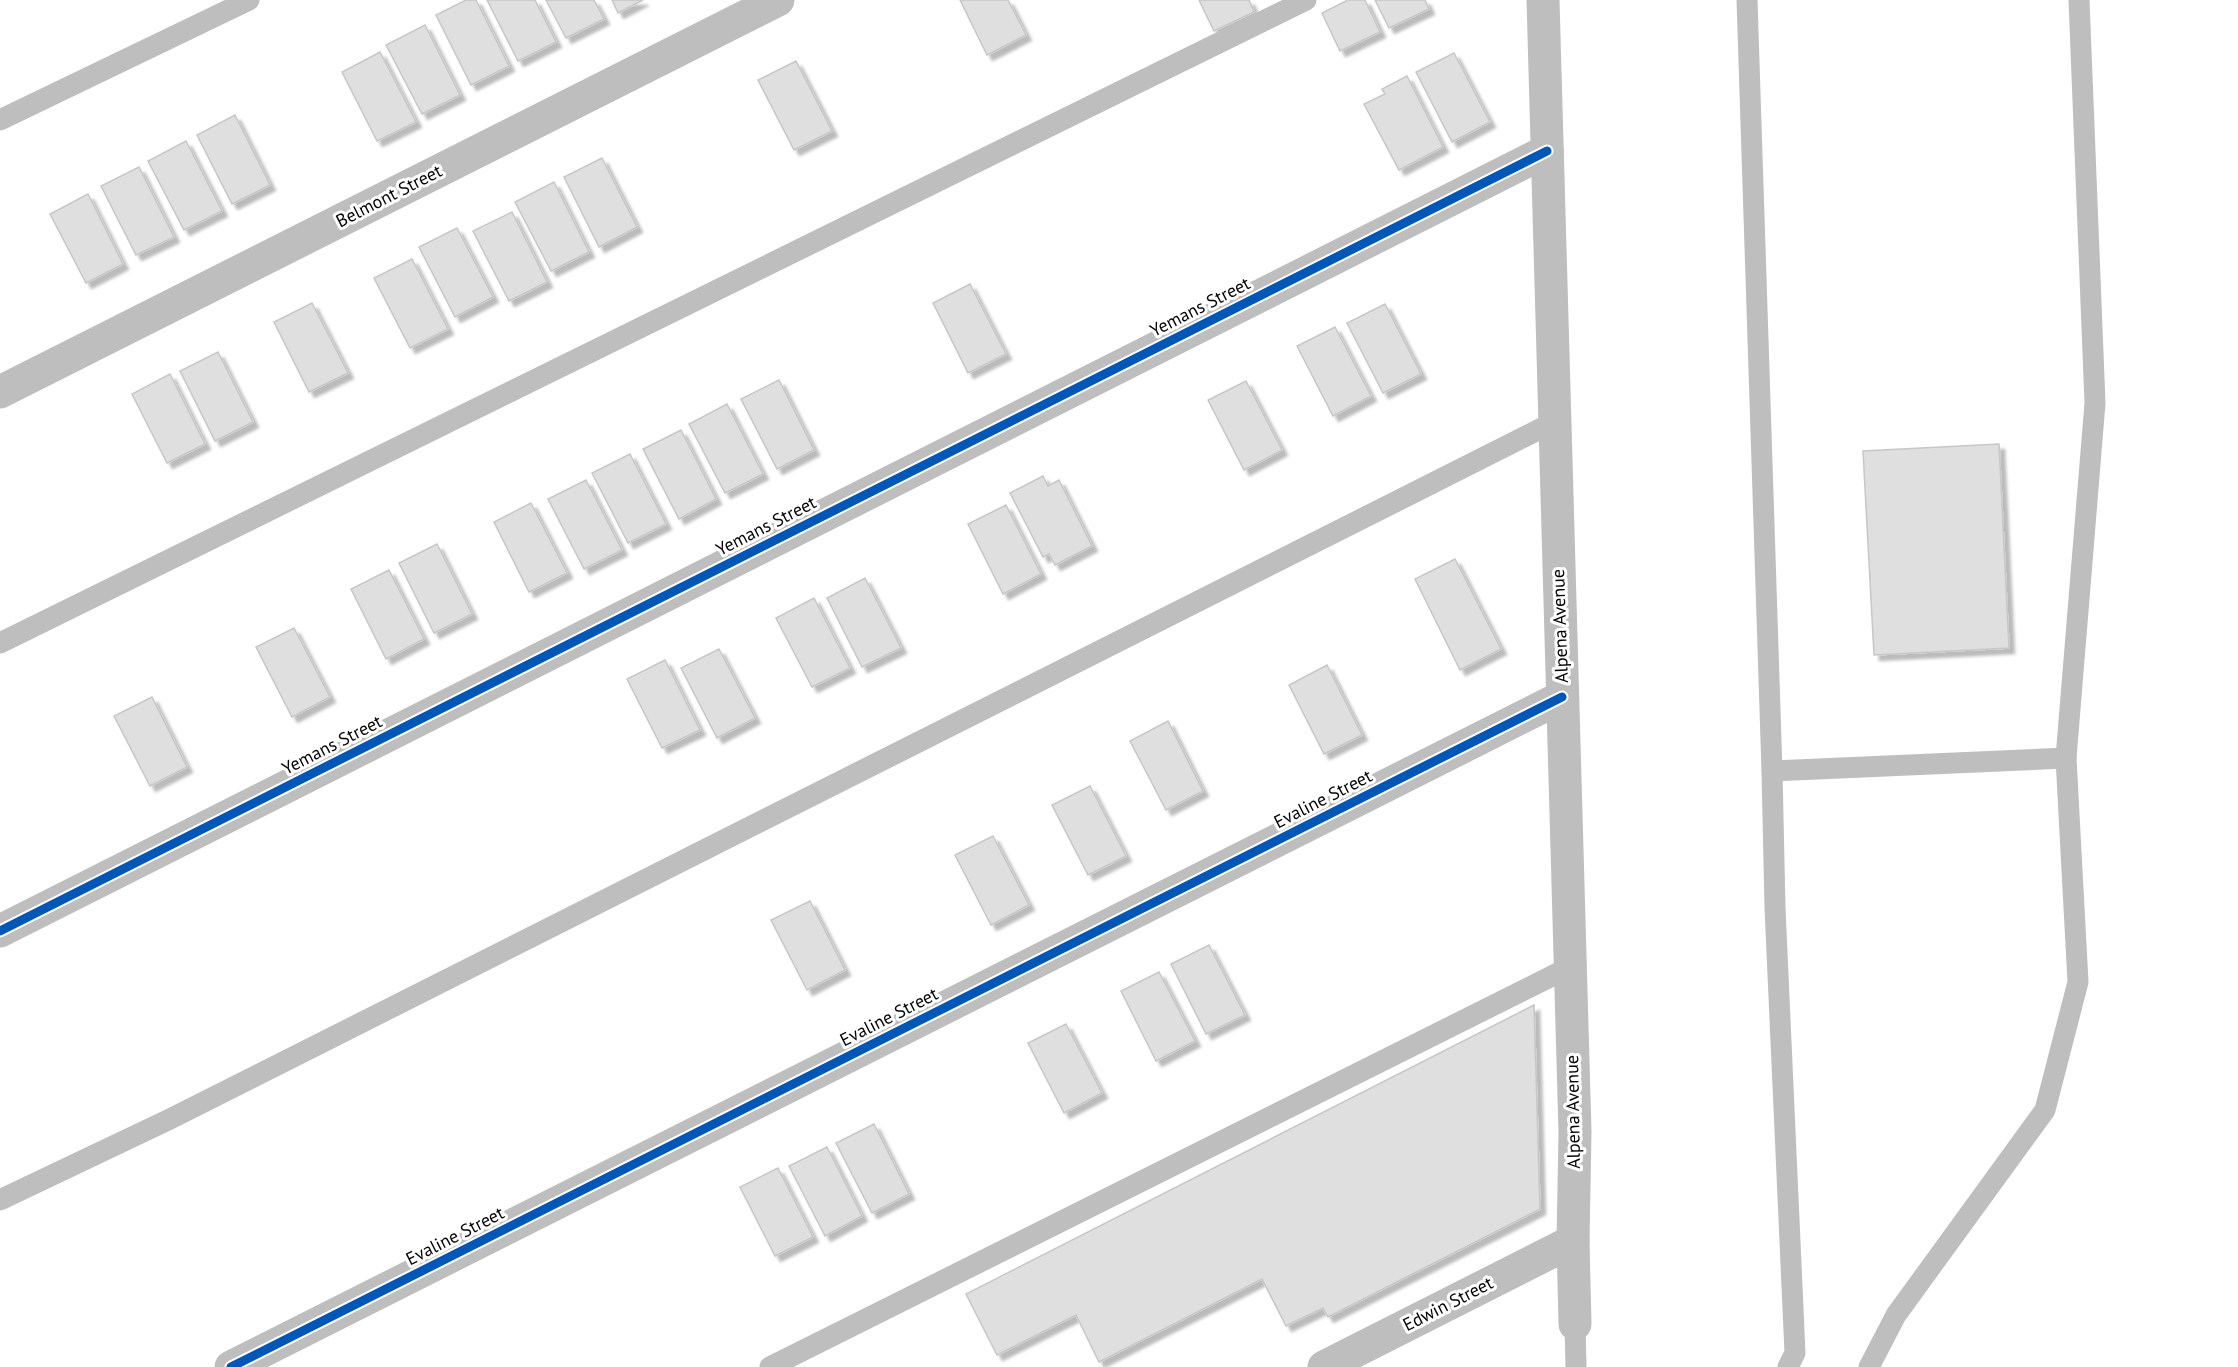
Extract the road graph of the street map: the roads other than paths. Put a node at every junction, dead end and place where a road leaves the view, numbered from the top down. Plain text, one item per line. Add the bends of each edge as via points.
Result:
1 (249, 0) edge
2 (778, 0) edge
3 (1306, 0) edge
4 (1543, 0) edge
5 (1747, 0) edge
6 (2079, 0) edge
7 (0, 120) edge
8 (1547, 151) junction
9 (0, 392) edge
10 (1554, 422) junction
11 (0, 643) edge
12 (1562, 698) junction
13 (2066, 758) junction
14 (1772, 771) junction
15 (0, 931) edge
16 (1570, 967) junction
17 (0, 1200) edge
18 (1573, 1241) junction
19 (1575, 1324) joint
20 (231, 1367) edge
21 (770, 1367) edge
22 (1324, 1367) edge
23 (1576, 1367) edge
24 (1788, 1367) edge
25 (1869, 1367) edge

1 - 7 lane
2 - 9 street, Belmont Street
3 - 11 lane
4 - 8 street, Alpena Avenue
5 - 14 lane
6 - 13 lane via 2095,403
8 - 10 street, Alpena Avenue
8 - 15 street, Yemans Street
10 - 12 street, Alpena Avenue
10 - 17 lane via 181,1114
12 - 16 street, Alpena Avenue
12 - 20 street, Evaline Street
13 - 14 lane
13 - 25 lane via 2078,982 2045,1110 1896,1315
14 - 24 lane via 1795,1353
16 - 18 street, Alpena Avenue via 1575,1132
16 - 21 lane
18 - 19 street, Alpena Avenue
18 - 22 street, Edwin Street
19 - 23 lane

